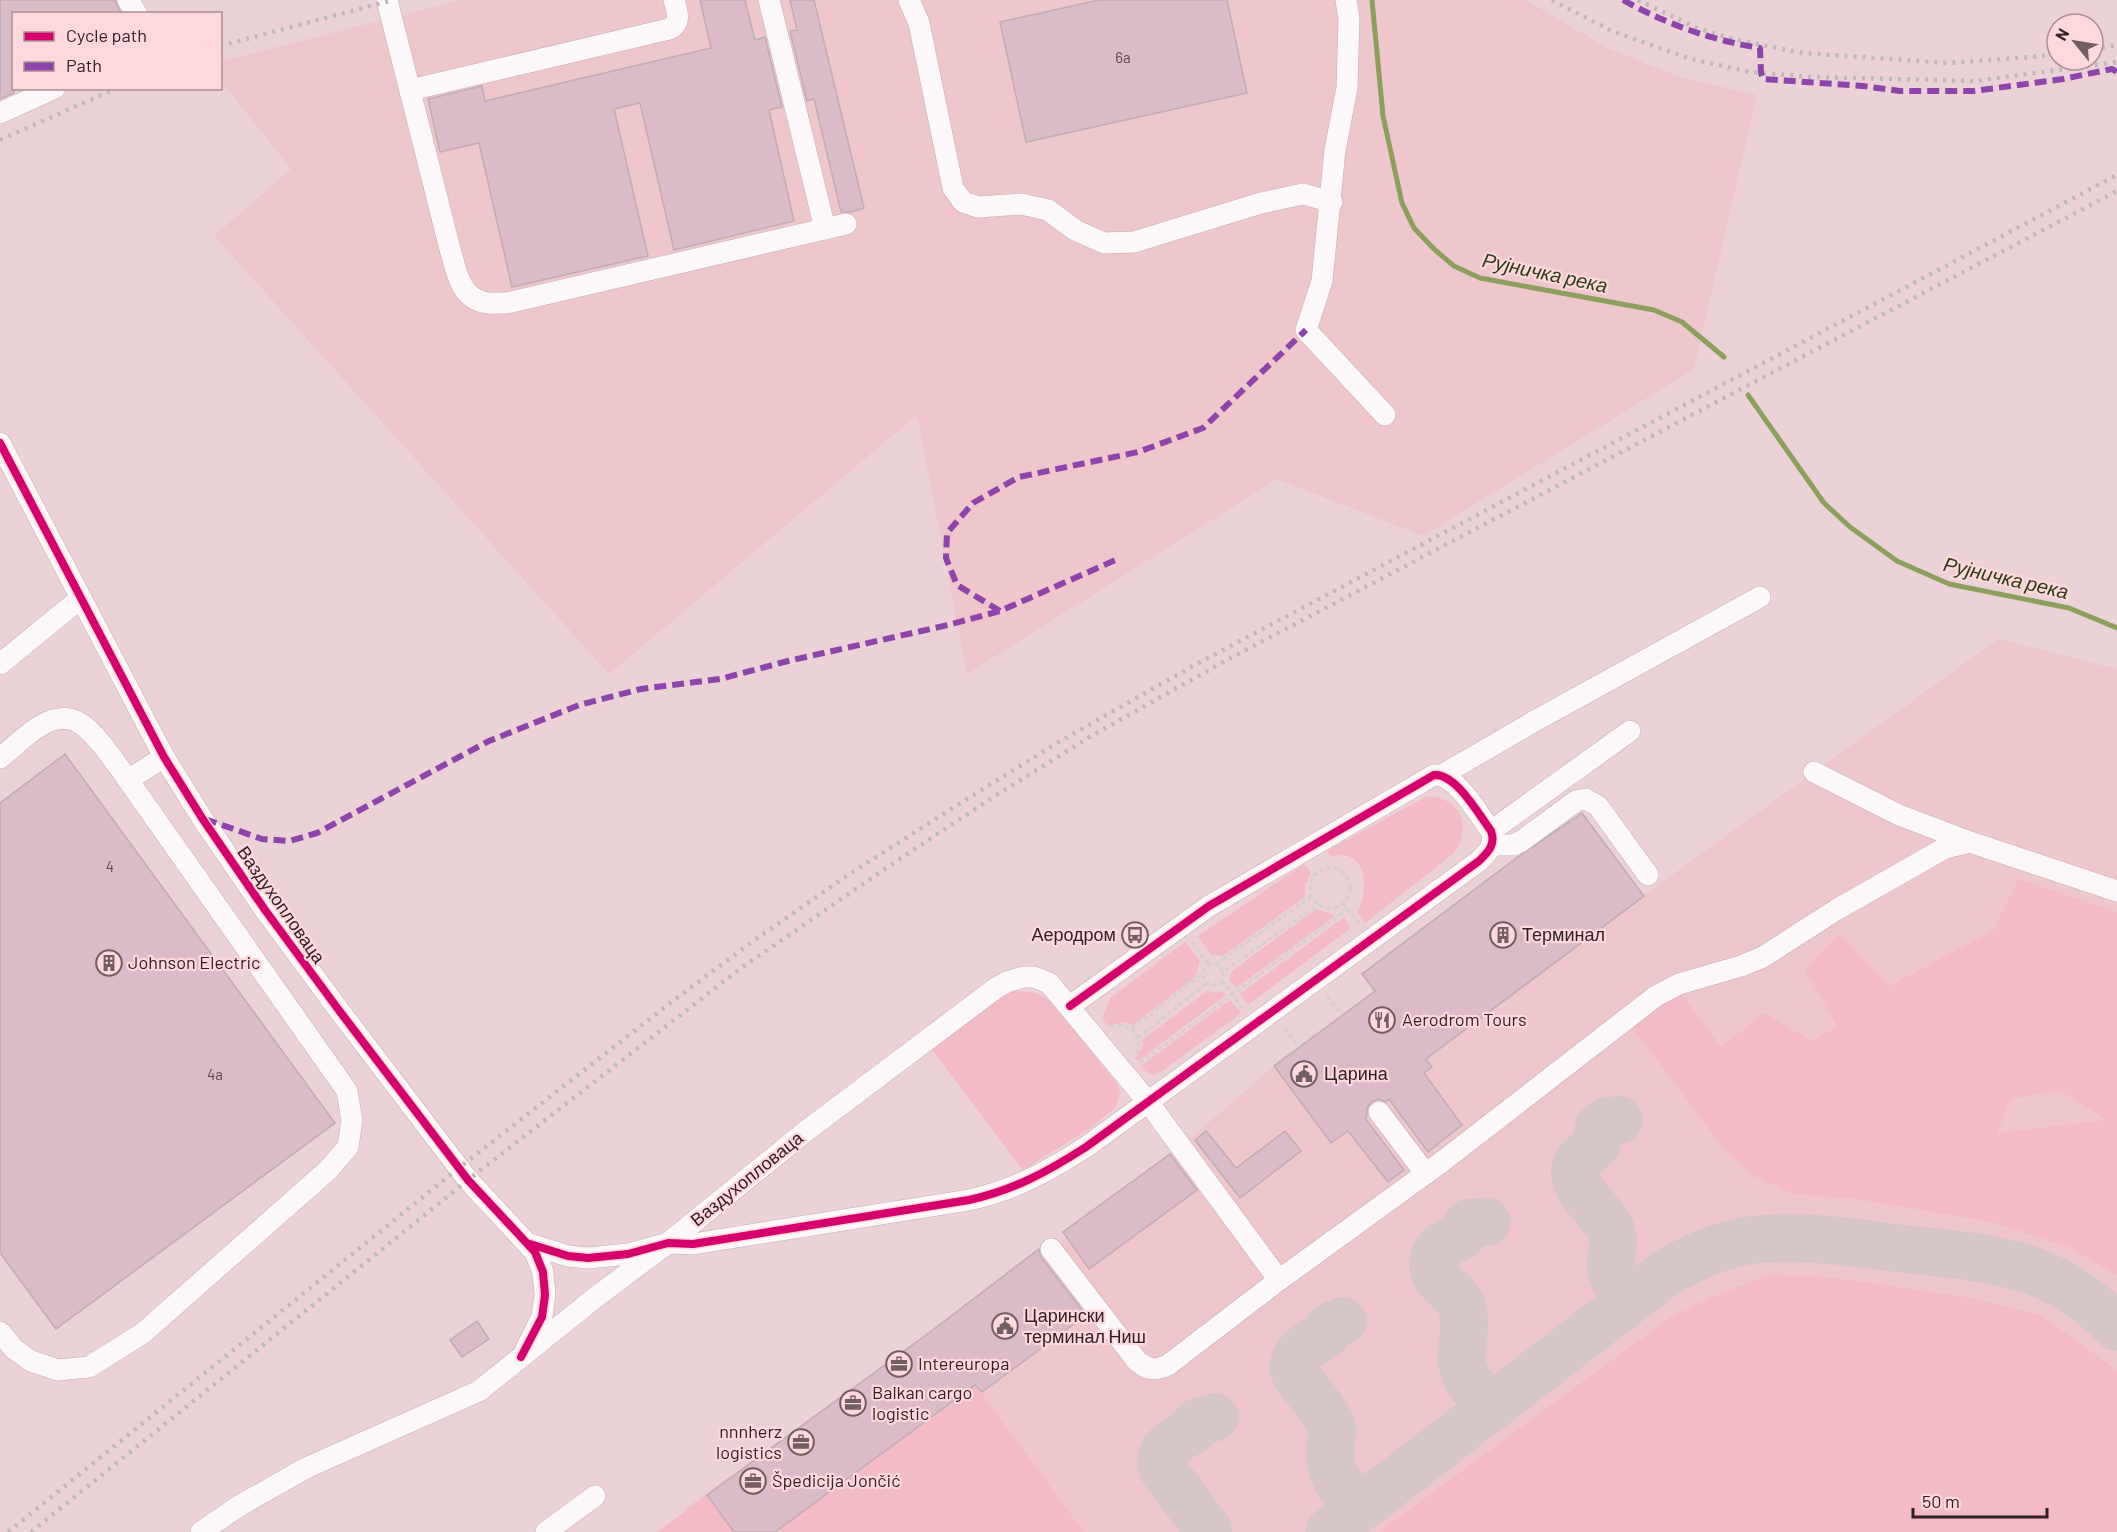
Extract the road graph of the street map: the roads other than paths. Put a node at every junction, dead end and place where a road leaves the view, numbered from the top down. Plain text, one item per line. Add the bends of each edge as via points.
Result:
1 (674, 0) edge
2 (769, 0) edge
3 (909, 0) edge
4 (1346, 0) edge
5 (389, 9) edge
6 (51, 90) edge
7 (410, 90) junction
8 (0, 113) edge
9 (1332, 202) junction
10 (846, 224) dead end
11 (825, 230) junction
12 (1385, 415) dead end
13 (0, 442) edge
14 (1760, 597) dead end
15 (81, 598) junction
16 (0, 664) edge
17 (1630, 730) dead end
18 (164, 757) junction
19 (0, 758) edge
20 (1814, 772) dead end
21 (1442, 775) junction
22 (128, 780) junction
23 (1491, 838) junction
24 (1970, 842) junction
25 (1648, 875) dead end
26 (2117, 891) edge
27 (1070, 1006) junction
28 (1148, 1102) junction
29 (1379, 1112) dead end
30 (1426, 1174) junction
31 (530, 1244) junction
32 (668, 1244) junction
33 (1051, 1249) dead end
34 (1279, 1280) junction
35 (0, 1332) edge
36 (522, 1357) junction
37 (595, 1496) dead end
38 (201, 1532) edge
39 (546, 1532) edge

1 - 7 street via 678,18 669,29
2 - 11 street
3 - 9 street via 919,23 953,189 963,202 978,207 1021,204 1048,210 1075,230 1104,243 1134,242 1303,194
4 - 9 street via 1347,88 1335,150
5 - 7 street
6 - 8 street
7 - 11 street via 460,282 470,296 483,302 507,303
9 - 12 street via 1322,281 1306,330
10 - 11 street
13 - 15 street, Ваздухопловаца
14 - 21 street
15 - 16 street
15 - 18 street, Ваздухопловаца
17 - 23 street
18 - 22 street
18 - 31 street, Ваздухопловаца via 234,866 338,1009 468,1180
19 - 22 street via 50,720 79,721
20 - 24 street via 1899,814
21 - 23 street via 1452,780
21 - 27 street via 1415,785 1209,906
22 - 35 street via 347,1091 352,1120 348,1147 328,1170 143,1333 89,1367 58,1370 30,1361
23 - 25 street via 1520,842 1576,801 1586,799 1598,806
23 - 28 street via 1479,861
24 - 26 street
24 - 30 street via 1945,848 1763,957 1679,984 1656,996
27 - 28 street, Ваздухопловаца
27 - 32 street, Ваздухопловаца via 1044,980 1023,977 1007,982 806,1131
28 - 32 street via 1048,1172 992,1195 693,1244
28 - 34 street, Ваздухопловаца
29 - 30 street
30 - 34 street
31 - 32 street via 588,1258
31 - 36 street, Ваздухопловаца via 543,1272 545,1295 542,1317
32 - 36 street, Ваздухопловаца
33 - 34 street via 1137,1361 1151,1370 1168,1365
36 - 38 street via 479,1391 306,1468
37 - 39 street

